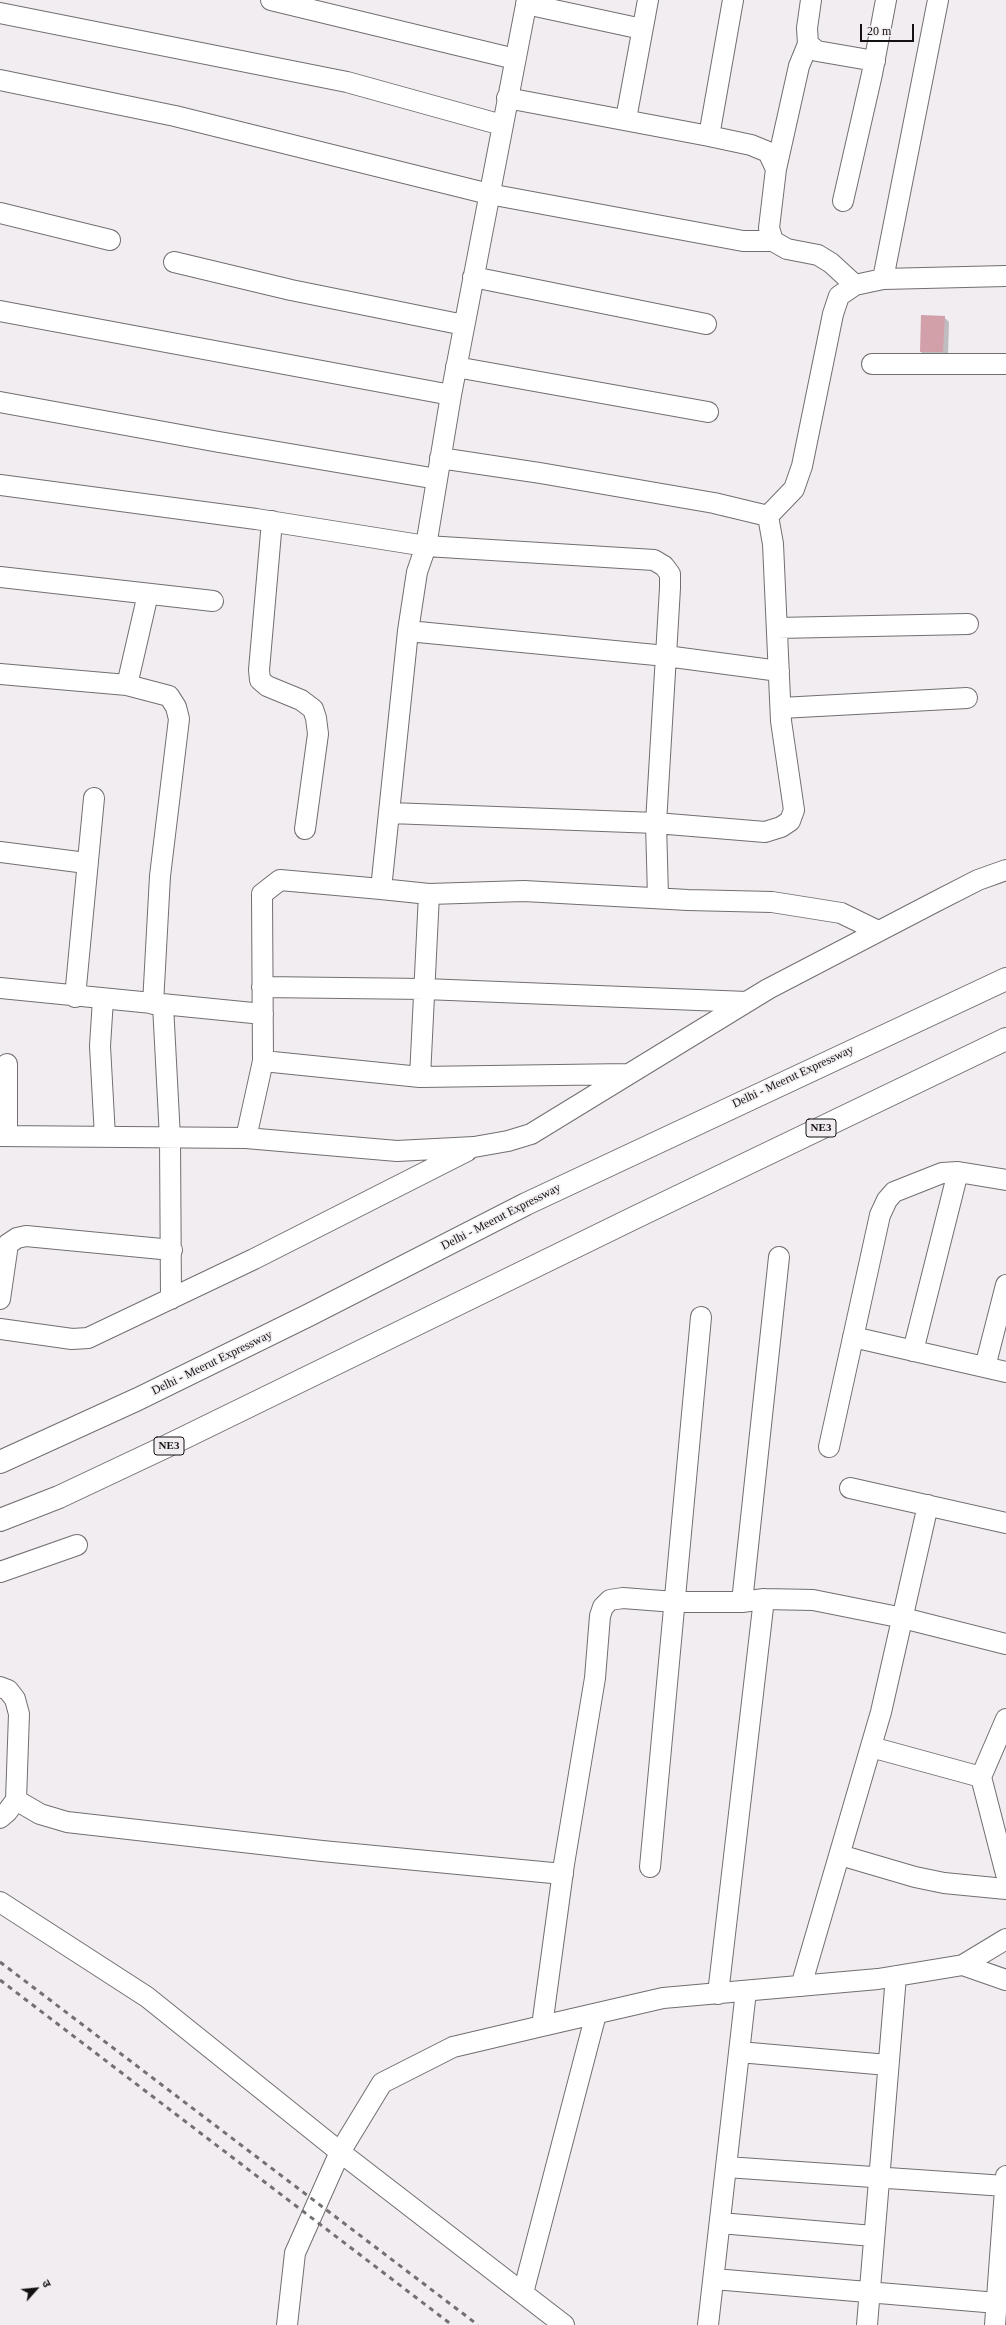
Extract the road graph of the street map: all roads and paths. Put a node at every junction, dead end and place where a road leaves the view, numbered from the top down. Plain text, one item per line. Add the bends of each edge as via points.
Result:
1 (271, 0) edge
2 (648, 0) edge
3 (733, 0) edge
4 (812, 0) edge
5 (886, 0) edge
6 (938, 0) edge
7 (527, 2) edge
8 (0, 12) edge
9 (642, 29) junction
10 (808, 44) junction
11 (515, 59) junction
12 (875, 61) junction
13 (0, 80) edge
14 (507, 98) junction
15 (626, 119) junction
16 (502, 125) junction
17 (709, 136) junction
18 (776, 169) junction
19 (489, 194) junction
20 (843, 201) dead end
21 (0, 213) edge
22 (110, 240) dead end
23 (773, 242) junction
24 (174, 262) dead end
25 (1006, 276) edge
26 (473, 277) junction
27 (883, 279) junction
28 (855, 285) junction
29 (0, 311) edge
30 (706, 324) dead end
31 (464, 326) junction
32 (872, 364) dead end
33 (1006, 364) edge
34 (456, 367) junction
35 (450, 395) junction
36 (0, 402) edge
37 (708, 412) dead end
38 (440, 458) junction
39 (437, 479) junction
40 (0, 485) edge
41 (768, 516) junction
42 (272, 521) junction
43 (426, 546) junction
44 (0, 577) edge
45 (148, 594) junction
46 (213, 601) dead end
47 (968, 624) dead end
48 (777, 628) junction
49 (408, 631) junction
50 (666, 656) junction
51 (779, 671) junction
52 (0, 674) edge
53 (127, 684) junction
54 (967, 698) dead end
55 (781, 708) junction
56 (94, 798) dead end
57 (390, 813) junction
58 (656, 824) junction
59 (305, 830) dead end
60 (0, 852) edge
61 (86, 863) junction
62 (1006, 870) edge
63 (381, 889) junction
64 (428, 894) junction
65 (658, 897) junction
66 (878, 931) junction
67 (1006, 979) edge
68 (262, 987) junction
69 (0, 988) edge
70 (425, 989) junction
71 (75, 997) junction
72 (103, 999) junction
73 (747, 1002) junction
74 (158, 1004) junction
75 (263, 1014) junction
76 (1006, 1039) edge
77 (263, 1062) junction
78 (7, 1064) dead end
79 (628, 1074) junction
80 (420, 1077) junction
81 (4, 1136) edge
82 (105, 1137) junction
83 (170, 1138) junction
84 (246, 1138) junction
85 (474, 1147) junction
86 (958, 1172) junction
87 (1006, 1180) edge
88 (172, 1250) junction
89 (779, 1257) dead end
90 (1006, 1285) edge
91 (0, 1299) edge
92 (171, 1299) junction
93 (701, 1317) dead end
94 (0, 1329) edge
95 (853, 1336) junction
96 (913, 1351) junction
97 (985, 1367) junction
98 (1006, 1372) edge
99 (829, 1447) dead end
100 (0, 1462) edge
101 (850, 1488) dead end
102 (928, 1505) junction
103 (0, 1520) edge
104 (1006, 1523) edge
105 (77, 1545) dead end
106 (0, 1572) edge
107 (764, 1599) junction
108 (676, 1602) junction
109 (742, 1602) junction
110 (903, 1618) junction
111 (1006, 1644) edge
112 (0, 1687) edge
113 (1006, 1719) edge
114 (871, 1747) junction
115 (981, 1777) junction
116 (16, 1800) junction
117 (0, 1818) edge
118 (840, 1855) junction
119 (650, 1867) dead end
120 (563, 1874) junction
121 (1006, 1874) edge
122 (1006, 1889) edge
123 (0, 1902) edge
124 (1006, 1940) edge
125 (963, 1965) junction
126 (896, 1976) junction
127 (1006, 1980) edge
128 (801, 1986) junction
129 (746, 1991) junction
130 (718, 1994) junction
131 (596, 2014) junction
132 (542, 2026) junction
133 (739, 2052) junction
134 (888, 2065) junction
135 (340, 2152) junction
136 (726, 2166) junction
137 (878, 2178) junction
138 (1006, 2181) edge
139 (720, 2223) junction
140 (874, 2236) junction
141 (714, 2279) junction
142 (869, 2292) junction
143 (523, 2293) junction
144 (997, 2303) junction
145 (287, 2325) edge
146 (564, 2325) edge
147 (708, 2325) edge
148 (866, 2325) edge
149 (995, 2325) edge

1 - 11 street
2 - 9 street
3 - 17 street
4 - 10 street via 807,28
5 - 12 street
6 - 27 street
7 - 9 street
7 - 11 street
8 - 16 street via 347,82
9 - 15 street
10 - 12 street via 816,51
10 - 18 street via 799,66
11 - 14 street
12 - 20 street
13 - 19 street via 175,116
14 - 15 street
14 - 16 street
15 - 17 street
16 - 19 street
17 - 18 street via 751,145 768,152
18 - 23 street via 769,228
19 - 23 street via 743,241
19 - 26 street
21 - 22 street
23 - 28 street via 787,249 818,255
24 - 31 street via 291,290
25 - 27 street
26 - 30 street
26 - 31 street
27 - 28 street
28 - 41 street via 839,296 833,314 802,466 794,489
29 - 35 street
31 - 34 street
32 - 33 street
34 - 35 street
34 - 37 street
35 - 38 street
36 - 39 street
38 - 39 street
38 - 41 street via 706,502
39 - 43 street
40 - 42 street
41 - 48 street via 773,544
42 - 43 street
42 - 59 street via 260,680 267,686 302,700 313,708 318,734
43 - 49 street via 417,572
43 - 50 street via 654,560 664,566 670,574
44 - 45 street
45 - 46 street
45 - 53 street
47 - 48 street
48 - 51 street
49 - 50 street
49 - 57 street
50 - 51 street
50 - 58 street
51 - 55 street
52 - 53 street
53 - 74 street via 169,696 176,707 179,719 160,876
54 - 55 street
55 - 58 street via 794,810 790,820 781,827 765,832
56 - 61 street
57 - 58 street
57 - 63 street
58 - 65 street
60 - 61 street
61 - 71 street
62 - 66 street via 978,880
63 - 64 street
63 - 68 street via 280,880 262,894
64 - 65 street via 524,891
64 - 70 street
65 - 66 street via 796,905 841,913
66 - 73 street
67 - 100 highway, Delhi - Meerut Expressway via 681,1129 526,1204 309,1315 131,1402
68 - 70 street
68 - 75 street
69 - 71 street
70 - 73 street
70 - 80 street
71 - 72 street
72 - 74 street
72 - 82 street via 100,1046
73 - 79 street
74 - 75 street
74 - 83 street
75 - 77 street
76 - 103 highway, NE3 via 137,1460 59,1497
77 - 80 street
77 - 84 street
78 - 81 street
79 - 80 street
79 - 85 street via 531,1134
81 - 82 street
82 - 83 street
83 - 84 street
83 - 88 street
84 - 85 street via 397,1151
85 - 92 street
86 - 87 street
86 - 95 street via 942,1173 920,1181 894,1192 887,1200 880,1216
86 - 96 street
88 - 91 street via 26,1236 17,1238 8,1244
88 - 92 street
89 - 109 street
90 - 97 street
92 - 94 street via 88,1338 72,1340
93 - 108 street
95 - 96 street
95 - 99 street
96 - 97 street
97 - 98 street
101 - 102 street
102 - 104 street
102 - 110 street
105 - 106 street
107 - 109 street
107 - 110 street via 813,1600
107 - 130 street
108 - 109 street
108 - 119 street
108 - 120 street via 623,1598 610,1600 603,1606 595,1678
110 - 111 street
110 - 114 street
112 - 116 street via 8,1690 15,1699 19,1714
113 - 115 street
114 - 115 street
114 - 118 street
115 - 121 street
116 - 117 street
116 - 120 street via 40,1814 66,1822 322,1851
118 - 122 street via 944,1883
118 - 128 street
120 - 132 street
123 - 135 street via 147,1997
124 - 125 street
125 - 126 street
125 - 127 street
126 - 128 street
126 - 134 street
128 - 129 street
129 - 130 street
129 - 133 street
130 - 131 street via 663,1998
131 - 132 street
131 - 143 street
132 - 135 street via 453,2047 382,2084
133 - 134 street
133 - 136 street
134 - 137 street
135 - 143 street
135 - 145 street via 295,2253
136 - 137 street
136 - 139 street
137 - 138 street
137 - 140 street
138 - 144 street
139 - 140 street
139 - 141 street
140 - 142 street
141 - 142 street
141 - 147 street
142 - 144 street
142 - 148 street
143 - 146 street
144 - 149 street

